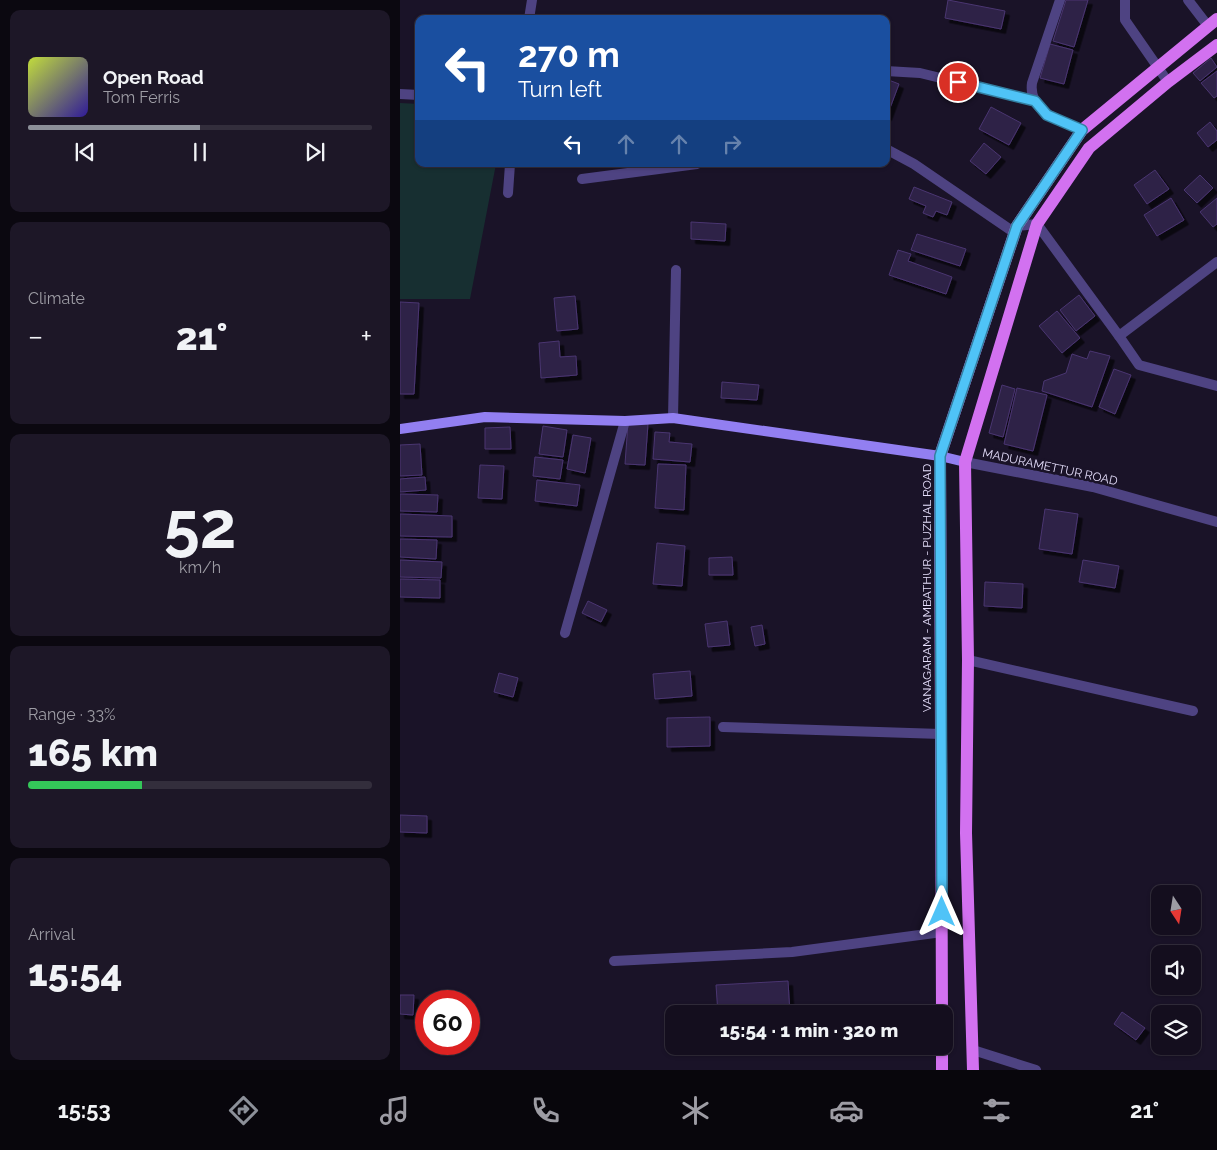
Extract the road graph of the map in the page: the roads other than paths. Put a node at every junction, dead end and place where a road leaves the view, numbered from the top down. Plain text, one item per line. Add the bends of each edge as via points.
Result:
1 (532, 0) edge
2 (1060, 0) edge
3 (1126, 0) edge
4 (1188, 0) edge
5 (530, 15) edge
6 (1212, 22) edge
7 (1217, 45) edge
8 (1157, 68) junction
9 (890, 71) edge
10 (1168, 82) junction
11 (400, 94) edge
12 (415, 95) edge
13 (1035, 101) junction
14 (1082, 130) junction
15 (890, 151) edge
16 (510, 167) edge
17 (675, 167) edge
18 (582, 180) dead end
19 (508, 192) dead end
20 (1037, 224) junction
21 (1016, 230) junction
22 (1217, 262) edge
23 (676, 270) dead end
24 (1119, 336) junction
25 (1217, 386) edge
26 (673, 418) junction
27 (625, 421) junction
28 (400, 429) edge
29 (940, 456) junction
30 (965, 462) junction
31 (1217, 522) edge
32 (565, 633) dead end
33 (968, 660) junction
34 (1193, 711) dead end
35 (723, 727) dead end
36 (941, 734) junction
37 (942, 932) junction
38 (614, 961) dead end
39 (942, 1005) edge
40 (973, 1050) junction
41 (942, 1055) edge
42 (942, 1070) edge
43 (973, 1070) edge
44 (1036, 1070) edge

1 - 5 street
2 - 13 street via 1032,82
3 - 8 street via 1124,20
4 - 6 street
6 - 8 main road, VANAGARAM - AMBATHUR - PUZHAL ROAD
7 - 10 main road
8 - 10 street
8 - 14 main road, VANAGARAM - AMBATHUR - PUZHAL ROAD
9 - 13 street via 920,74
10 - 20 main road via 1090,148
11 - 12 street
13 - 14 street via 1047,115
14 - 21 main road, VANAGARAM - AMBATHUR - PUZHAL ROAD
15 - 21 street
16 - 19 street
17 - 18 street
20 - 21 street
20 - 24 street
20 - 30 main road
21 - 29 main road, VANAGARAM - AMBATHUR - PUZHAL ROAD
22 - 24 street
23 - 26 street
24 - 25 street via 1139,365
26 - 27 main road
26 - 29 main road
27 - 28 main road via 485,417
27 - 32 street
29 - 30 main road
29 - 36 main road, VANAGARAM - AMBATHUR - PUZHAL ROAD
30 - 31 street, MADURAMETTUR ROAD via 1093,487
30 - 33 main road
33 - 34 street
33 - 40 main road via 966,833
35 - 36 street
36 - 37 main road, VANAGARAM - AMBATHUR - PUZHAL ROAD
37 - 38 street via 792,952
37 - 39 main road, VANAGARAM - AMBATHUR - PUZHAL ROAD
40 - 43 main road
40 - 44 street
41 - 42 main road

